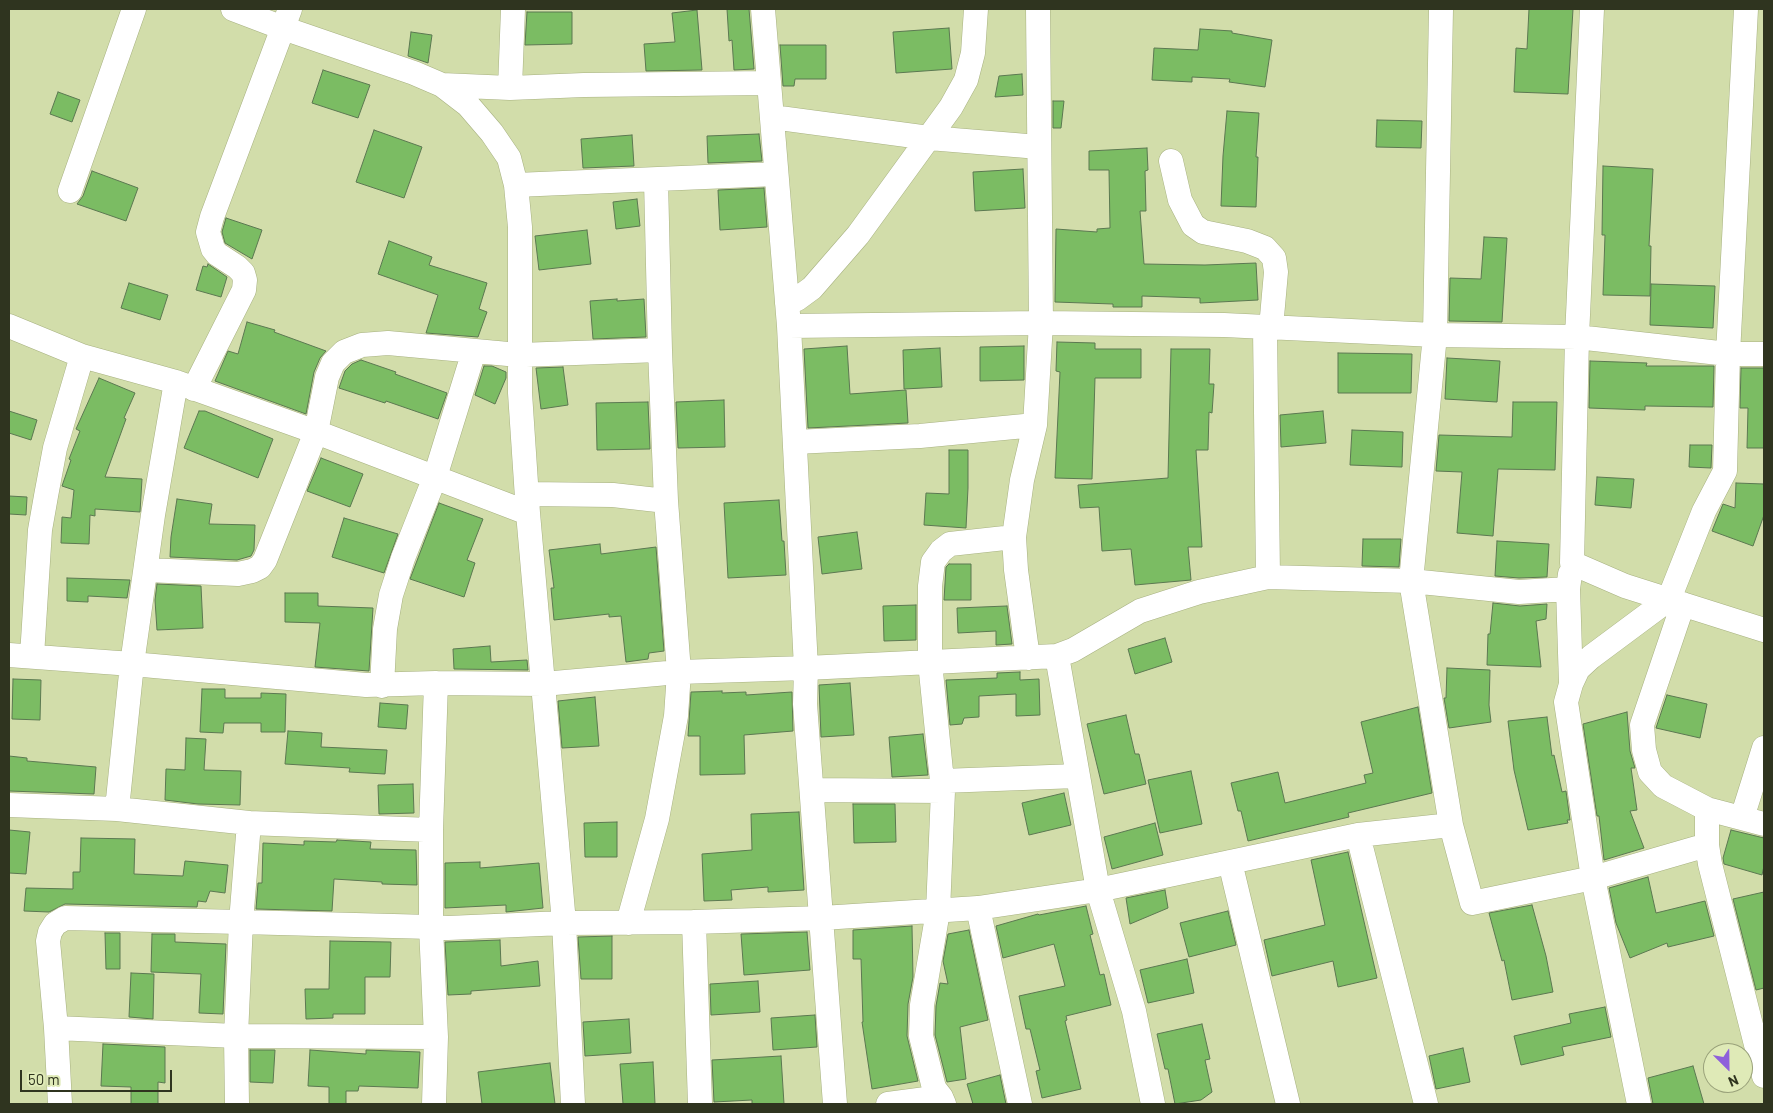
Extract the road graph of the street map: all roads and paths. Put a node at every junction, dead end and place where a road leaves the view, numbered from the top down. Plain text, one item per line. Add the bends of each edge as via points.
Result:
1 (134, 9) edge
2 (233, 9) edge
3 (513, 9) edge
4 (763, 9) edge
5 (976, 9) edge
6 (1038, 9) edge
7 (1441, 9) edge
8 (1592, 9) edge
9 (1746, 9) edge
10 (287, 19) edge
11 (769, 83) junction
12 (442, 85) junction
13 (510, 88) junction
14 (772, 117) junction
15 (929, 138) junction
16 (1039, 146) junction
17 (1172, 161) dead end
18 (776, 174) junction
19 (656, 180) junction
20 (516, 185) junction
21 (70, 191) dead end
22 (787, 303) junction
23 (1041, 323) junction
24 (9, 326) edge
25 (789, 326) junction
26 (1268, 328) junction
27 (1435, 335) junction
28 (1577, 337) junction
29 (660, 350) junction
30 (474, 351) junction
31 (1728, 354) junction
32 (1764, 354) edge
33 (519, 355) junction
34 (82, 356) junction
35 (185, 386) junction
36 (1035, 425) junction
37 (316, 432) junction
38 (795, 442) junction
39 (435, 478) junction
40 (666, 501) junction
41 (528, 503) junction
42 (1014, 537) junction
43 (1572, 563) junction
44 (146, 570) junction
45 (1268, 577) junction
46 (1411, 581) junction
47 (1568, 589) junction
48 (1676, 602) junction
49 (1764, 630) edge
50 (9, 655) edge
51 (32, 656) junction
52 (1057, 656) junction
53 (1028, 658) junction
54 (930, 662) junction
55 (132, 664) junction
56 (806, 668) junction
57 (679, 672) junction
58 (436, 683) junction
59 (543, 684) junction
60 (1570, 684) junction
61 (382, 686) junction
62 (1764, 748) edge
63 (1077, 776) junction
64 (942, 786) junction
65 (812, 790) junction
66 (9, 805) edge
67 (117, 809) junction
68 (1706, 809) junction
69 (1753, 821) edge
70 (249, 823) junction
71 (1451, 825) junction
72 (431, 830) junction
73 (1358, 835) junction
74 (1707, 845) junction
75 (1230, 862) junction
76 (1593, 878) junction
77 (1098, 890) junction
78 (978, 908) junction
79 (938, 910) junction
80 (822, 918) junction
81 (241, 922) junction
82 (628, 922) junction
83 (694, 922) junction
84 (564, 923) junction
85 (431, 926) junction
86 (56, 1028) junction
87 (236, 1036) junction
88 (436, 1038) junction
89 (1764, 1076) edge
90 (942, 1101) edge
91 (60, 1104) edge
92 (237, 1104) edge
93 (434, 1104) edge
94 (573, 1104) edge
95 (700, 1104) edge
96 (835, 1104) edge
97 (888, 1104) edge
98 (1020, 1104) edge
99 (1153, 1104) edge
100 (1288, 1104) edge
101 (1426, 1104) edge
102 (1640, 1104) edge

1 - 21 street
2 - 10 street
3 - 13 street
4 - 11 street
5 - 15 street via 973,53 966,80
6 - 16 street
7 - 27 street
8 - 28 street
9 - 31 street
10 - 12 street
10 - 35 street via 208,232 213,249 243,273 244,290
11 - 13 street
11 - 14 street
12 - 13 street
12 - 20 street via 468,105 492,133 509,158
14 - 15 street
14 - 18 street
15 - 16 street
15 - 22 street via 858,235 812,288
16 - 23 street
17 - 26 street via 1180,200 1193,224 1203,232 1265,248 1274,258 1276,272
18 - 19 street
18 - 22 street
19 - 20 street
19 - 29 street
20 - 33 street via 520,227
22 - 25 street
23 - 25 street
23 - 26 street
23 - 36 street
24 - 34 street
25 - 38 street
26 - 27 street
26 - 45 street
27 - 28 street
27 - 46 street
28 - 31 street
28 - 43 street
29 - 33 street
29 - 40 street
30 - 33 street
30 - 37 street via 388,343 362,345 344,352 333,363 328,377
30 - 39 street
31 - 32 street
31 - 48 street via 1725,472 1704,510
33 - 41 street
34 - 35 street
34 - 51 street via 55,448 40,530
35 - 37 street
35 - 44 street via 153,515
36 - 38 street via 920,436
36 - 42 street via 1022,480
37 - 39 street
37 - 44 street via 260,567 238,574
38 - 56 street
39 - 41 street
39 - 61 street via 391,595 385,629
40 - 41 street via 613,495
40 - 57 street
41 - 59 street
42 - 53 street
42 - 54 street via 950,544 933,562
43 - 47 street
43 - 48 street via 1625,586
44 - 55 street
45 - 46 street
45 - 52 street via 1199,592 1140,611
46 - 47 street via 1519,592
46 - 71 street
47 - 60 street
48 - 49 street
48 - 60 street via 1591,657 1578,669
48 - 68 street via 1642,725 1644,750 1650,772 1663,786
50 - 51 street
51 - 55 street
52 - 53 street
52 - 63 street
53 - 54 street
54 - 56 street
54 - 64 street
55 - 61 street
55 - 67 street
56 - 57 street
56 - 65 street via 805,704
57 - 59 street
57 - 82 street via 676,716 657,819
58 - 59 street
58 - 61 street
58 - 72 street
59 - 84 street
60 - 76 street via 1566,702
62 - 69 street
63 - 64 street
63 - 77 street
64 - 65 street
64 - 79 street
65 - 80 street
66 - 67 street
67 - 70 street
68 - 69 street
68 - 74 street
70 - 72 street
70 - 81 street
71 - 73 street
71 - 76 street via 1472,903
72 - 85 street
73 - 75 street
73 - 101 street
74 - 76 street
74 - 89 street
75 - 77 street
75 - 100 street
76 - 102 street
77 - 78 street
77 - 99 street via 1134,1011
78 - 79 street
78 - 98 street
79 - 80 street
79 - 90 street via 922,1005 922,1036 934,1088
80 - 83 street
80 - 96 street
81 - 85 street
81 - 86 street via 65,918 55,924 48,941
81 - 87 street
82 - 83 street
82 - 84 street
83 - 95 street
84 - 85 street
84 - 94 street
85 - 88 street
86 - 87 street
86 - 91 street
87 - 88 street
87 - 92 street
88 - 93 street
90 - 97 street

